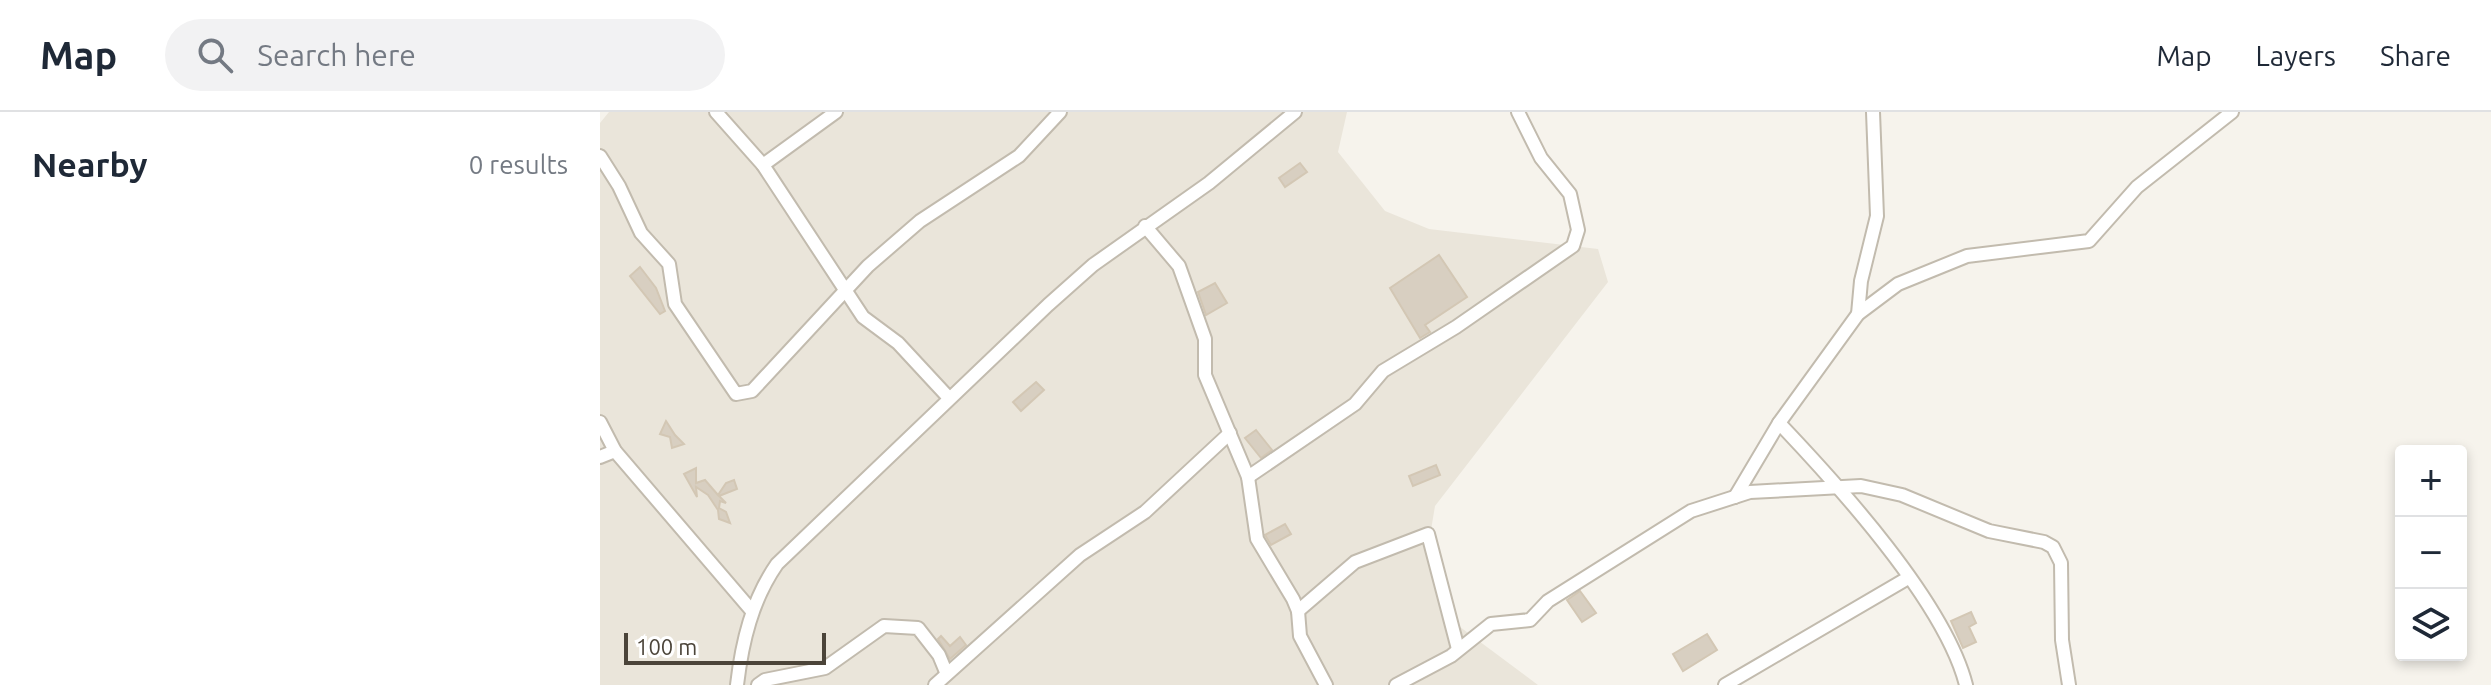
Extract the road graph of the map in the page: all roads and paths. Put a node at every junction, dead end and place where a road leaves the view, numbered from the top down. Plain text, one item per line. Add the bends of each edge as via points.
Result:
1 (716, 112) edge
2 (836, 112) edge
3 (1060, 112) edge
4 (1295, 112) edge
5 (1518, 112) edge
6 (1873, 112) edge
7 (2232, 112) edge
8 (600, 156) edge
9 (763, 165) junction
10 (1145, 226) junction
11 (844, 291) junction
12 (1858, 314) junction
13 (949, 398) junction
14 (600, 422) edge
15 (1779, 423) junction
16 (1230, 433) junction
17 (615, 451) junction
18 (600, 457) edge
19 (1248, 477) junction
20 (1842, 489) junction
21 (1735, 497) junction
22 (1908, 578) junction
23 (752, 611) junction
24 (1298, 611) junction
25 (1458, 649) junction
26 (946, 672) junction
27 (737, 685) edge
28 (758, 685) edge
29 (935, 685) edge
30 (1326, 685) edge
31 (1396, 685) edge
32 (1725, 685) edge
33 (1966, 685) edge
34 (2069, 685) edge

1 - 9 street
2 - 9 street
3 - 11 street via 1019,156 920,221
4 - 10 street via 1209,183
5 - 19 street via 1541,158 1570,194 1578,230 1573,246 1383,371 1355,404
6 - 12 street via 1877,216
7 - 12 street via 2137,187 2089,241 1967,256 1931,267
8 - 11 street via 641,233 669,264 675,304 736,394 752,391
9 - 11 street
10 - 13 street via 1048,305
10 - 16 street via 1179,266 1205,339 1205,375
11 - 13 street via 870,324 898,343
12 - 15 street
13 - 23 street via 777,564
14 - 17 street
15 - 20 street
15 - 21 street
16 - 19 street
16 - 26 street via 1145,512 1080,555
17 - 18 street
17 - 23 street
19 - 24 street via 1257,539
20 - 21 street
20 - 22 street
20 - 34 street via 1861,486 1902,495 1989,531 2053,547 2061,563 2062,640
21 - 25 street via 1691,511 1548,601 1530,620 1491,624
22 - 32 street
22 - 33 street via 1951,643
23 - 27 street
24 - 25 street via 1355,562 1428,534
24 - 30 street via 1300,636
25 - 31 street
26 - 28 street via 918,628 884,626 825,668
26 - 29 street

